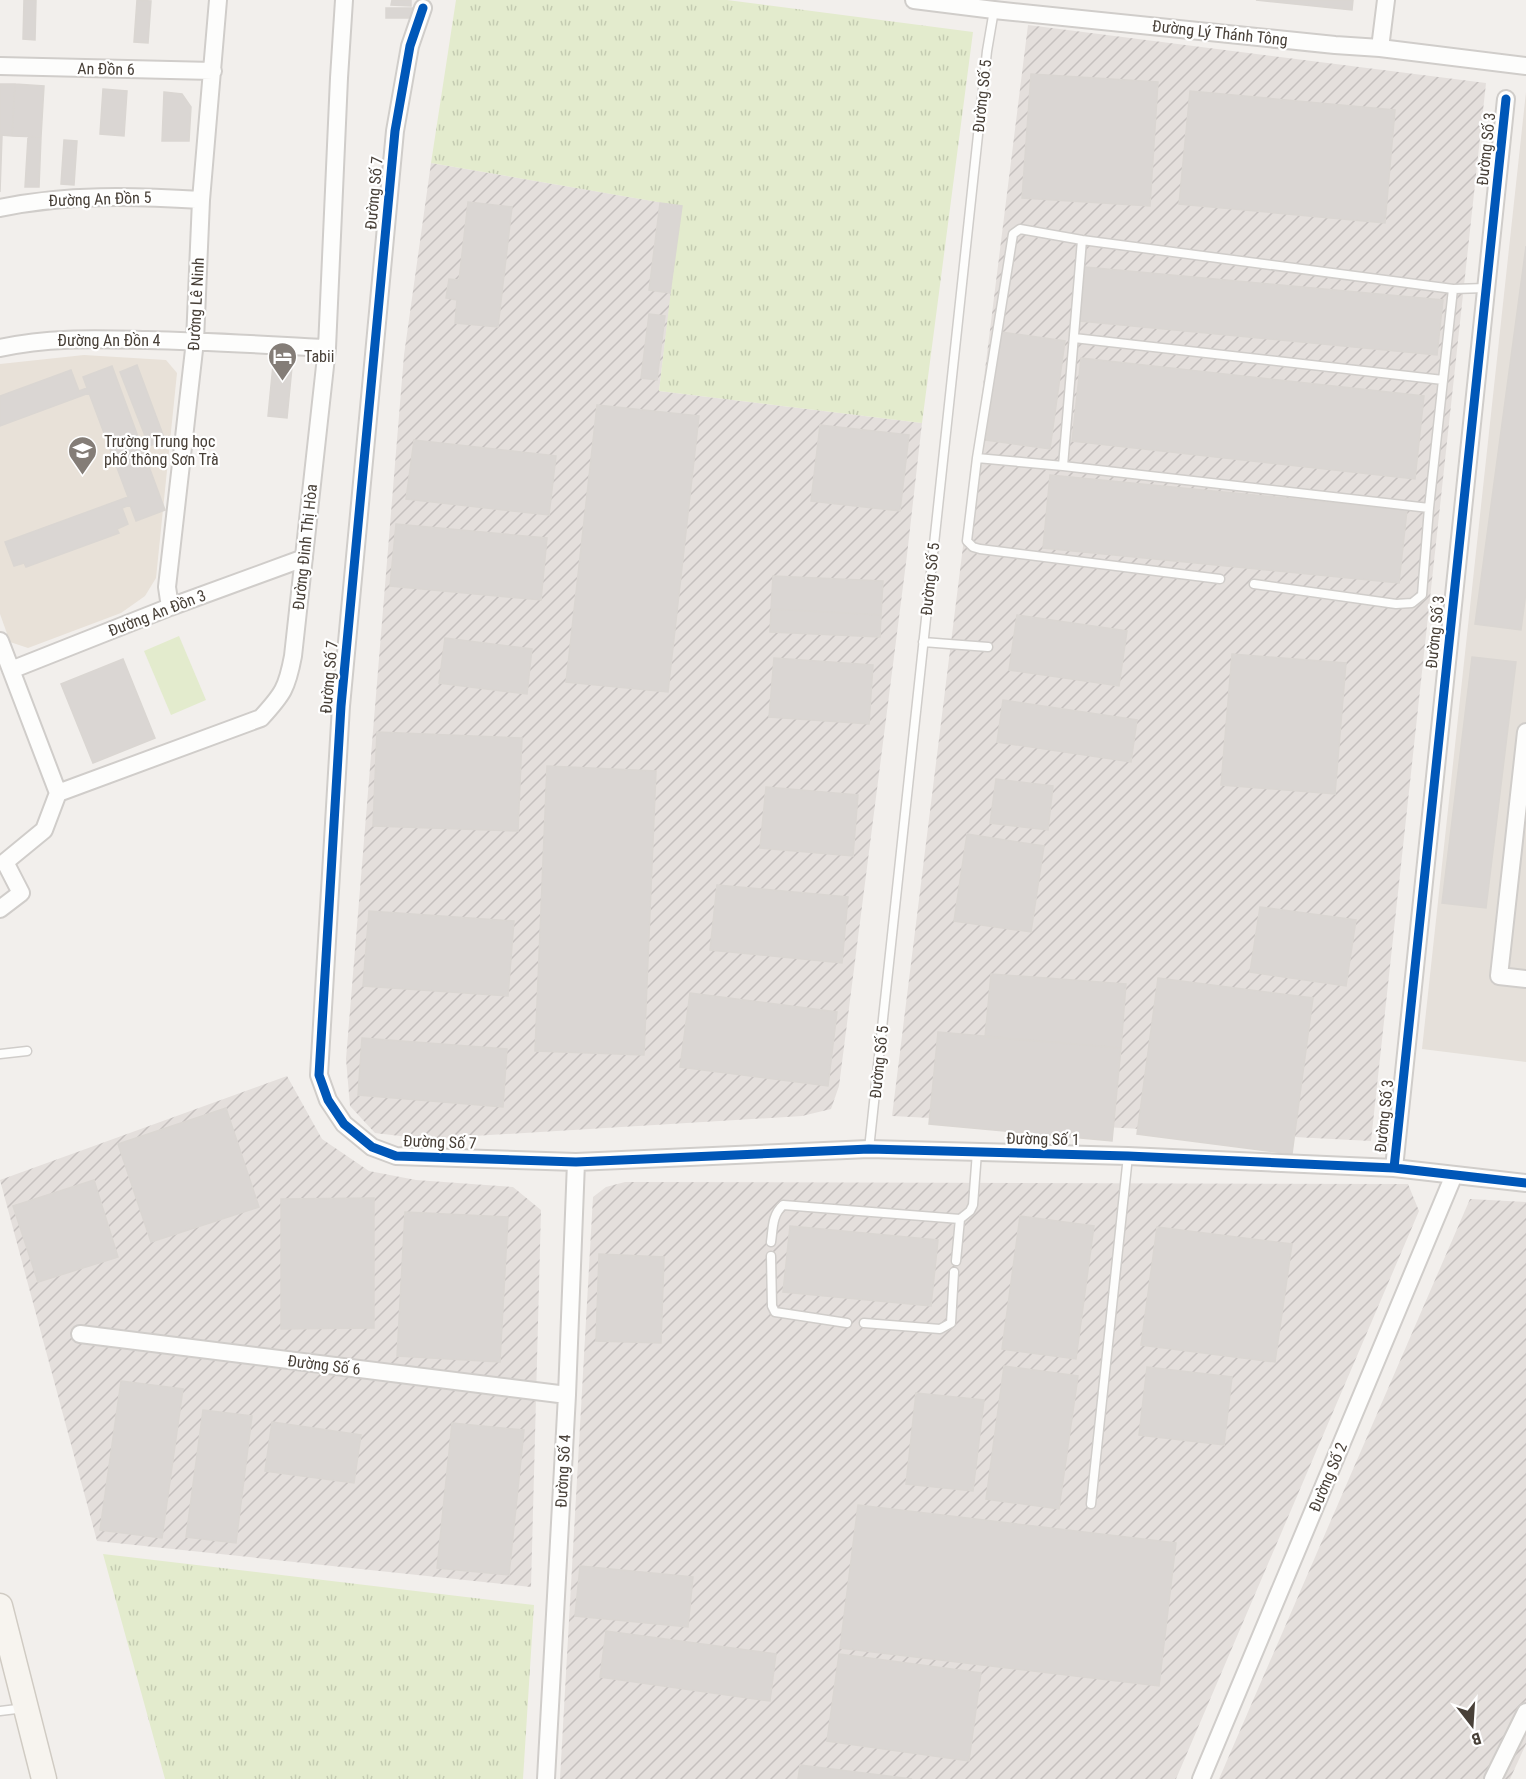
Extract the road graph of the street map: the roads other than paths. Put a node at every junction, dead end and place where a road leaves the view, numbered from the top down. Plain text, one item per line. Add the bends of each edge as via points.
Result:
1 (218, 0) edge
2 (344, 0) edge
3 (914, 0) edge
4 (1386, 0) edge
5 (945, 2) edge
6 (423, 8) dead end
7 (994, 10) junction
8 (1380, 48) junction
9 (0, 66) edge
10 (1526, 66) edge
11 (213, 71) junction
12 (1506, 99) dead end
13 (201, 200) junction
14 (0, 208) edge
15 (1082, 240) junction
16 (1486, 288) junction
17 (1453, 289) junction
18 (1074, 338) junction
19 (195, 341) junction
20 (0, 348) edge
21 (327, 348) junction
22 (1443, 380) junction
23 (977, 458) junction
24 (1063, 466) junction
25 (1429, 508) junction
26 (304, 558) junction
27 (1220, 579) dead end
28 (1254, 584) dead end
29 (170, 607) junction
30 (0, 641) edge
31 (923, 642) junction
32 (988, 647) dead end
33 (11, 670) junction
34 (1526, 732) edge
35 (58, 793) junction
36 (2, 858) edge
37 (0, 909) edge
38 (1526, 979) edge
39 (27, 1050) dead end
40 (0, 1054) edge
41 (869, 1149) junction
42 (977, 1152) junction
43 (1128, 1156) junction
44 (558, 1162) joint
45 (576, 1162) junction
46 (1394, 1168) junction
47 (1454, 1175) junction
48 (1526, 1183) edge
49 (960, 1219) junction
50 (771, 1242) dead end
51 (771, 1256) dead end
52 (956, 1261) dead end
53 (954, 1272) dead end
54 (847, 1323) dead end
55 (864, 1323) dead end
56 (80, 1334) dead end
57 (567, 1395) junction
58 (1091, 1504) dead end
59 (0, 1606) edge
60 (26, 1708) junction
61 (0, 1711) edge
62 (1526, 1712) edge
63 (44, 1779) edge
64 (546, 1779) edge
65 (1201, 1779) edge
66 (1493, 1779) edge

1 - 11 street, Đường Lê Ninh
2 - 21 street, Đường Đinh Thị Hòa
3 - 5 street, Đường Lý Thánh Tông
4 - 8 street
5 - 7 street, Đường Lý Thánh Tông
6 - 44 street, Đường Số 7 via 410,46 395,131 341,706 319,1075 328,1100 344,1124 372,1147 396,1156
7 - 8 street, Đường Lý Thánh Tông
7 - 31 lane, Đường Số 5 via 985,63
8 - 10 street, Đường Lý Thánh Tông
9 - 11 street, An Đồn 6
11 - 13 street, Đường Lê Ninh
12 - 16 street, Đường Số 3
13 - 14 street, Đường An Đồn 5 via 72,198
13 - 19 street, Đường Lê Ninh
15 - 17 lane
15 - 18 lane
15 - 23 lane via 1020,229 1013,234
16 - 17 lane
16 - 46 street, Đường Số 3
17 - 22 lane
18 - 22 lane
18 - 24 lane
19 - 20 street, Đường An Đồn 4 via 85,338
19 - 21 street, Đường An Đồn 4
19 - 29 street, Đường Lê Ninh via 167,587
21 - 26 street, Đường Đinh Thị Hòa
22 - 25 lane
23 - 24 lane
23 - 27 lane via 968,542 973,547
24 - 25 lane
25 - 28 lane via 1422,595 1412,603
26 - 29 street, Đường An Đồn 3
26 - 35 street, Đường Đinh Thị Hòa via 287,684 261,718
29 - 33 street, Đường An Đồn 3
30 - 33 street
31 - 32 lane
31 - 41 lane, Đường Số 5
33 - 35 street
34 - 38 street via 1499,976
35 - 36 street via 44,830
36 - 37 street via 21,893
39 - 40 lane
41 - 42 street, Đường Số 1
41 - 45 street, Đường Số 1
42 - 43 street, Đường Số 1
42 - 49 lane via 973,1205
43 - 46 street, Đường Số 1
43 - 58 lane
44 - 45 street, Đường Số 1
45 - 57 street, Đường Số 4
46 - 47 street, Đường Số 1
47 - 48 street, Đường Số 1
47 - 65 street, Đường Số 2
49 - 50 lane via 783,1206 774,1216
49 - 52 lane
51 - 54 lane via 775,1312
53 - 55 lane via 951,1323 946,1327
56 - 57 street, Đường Số 6
57 - 64 street, Đường Số 4
59 - 60 street
60 - 61 lane
60 - 63 street
62 - 66 street

